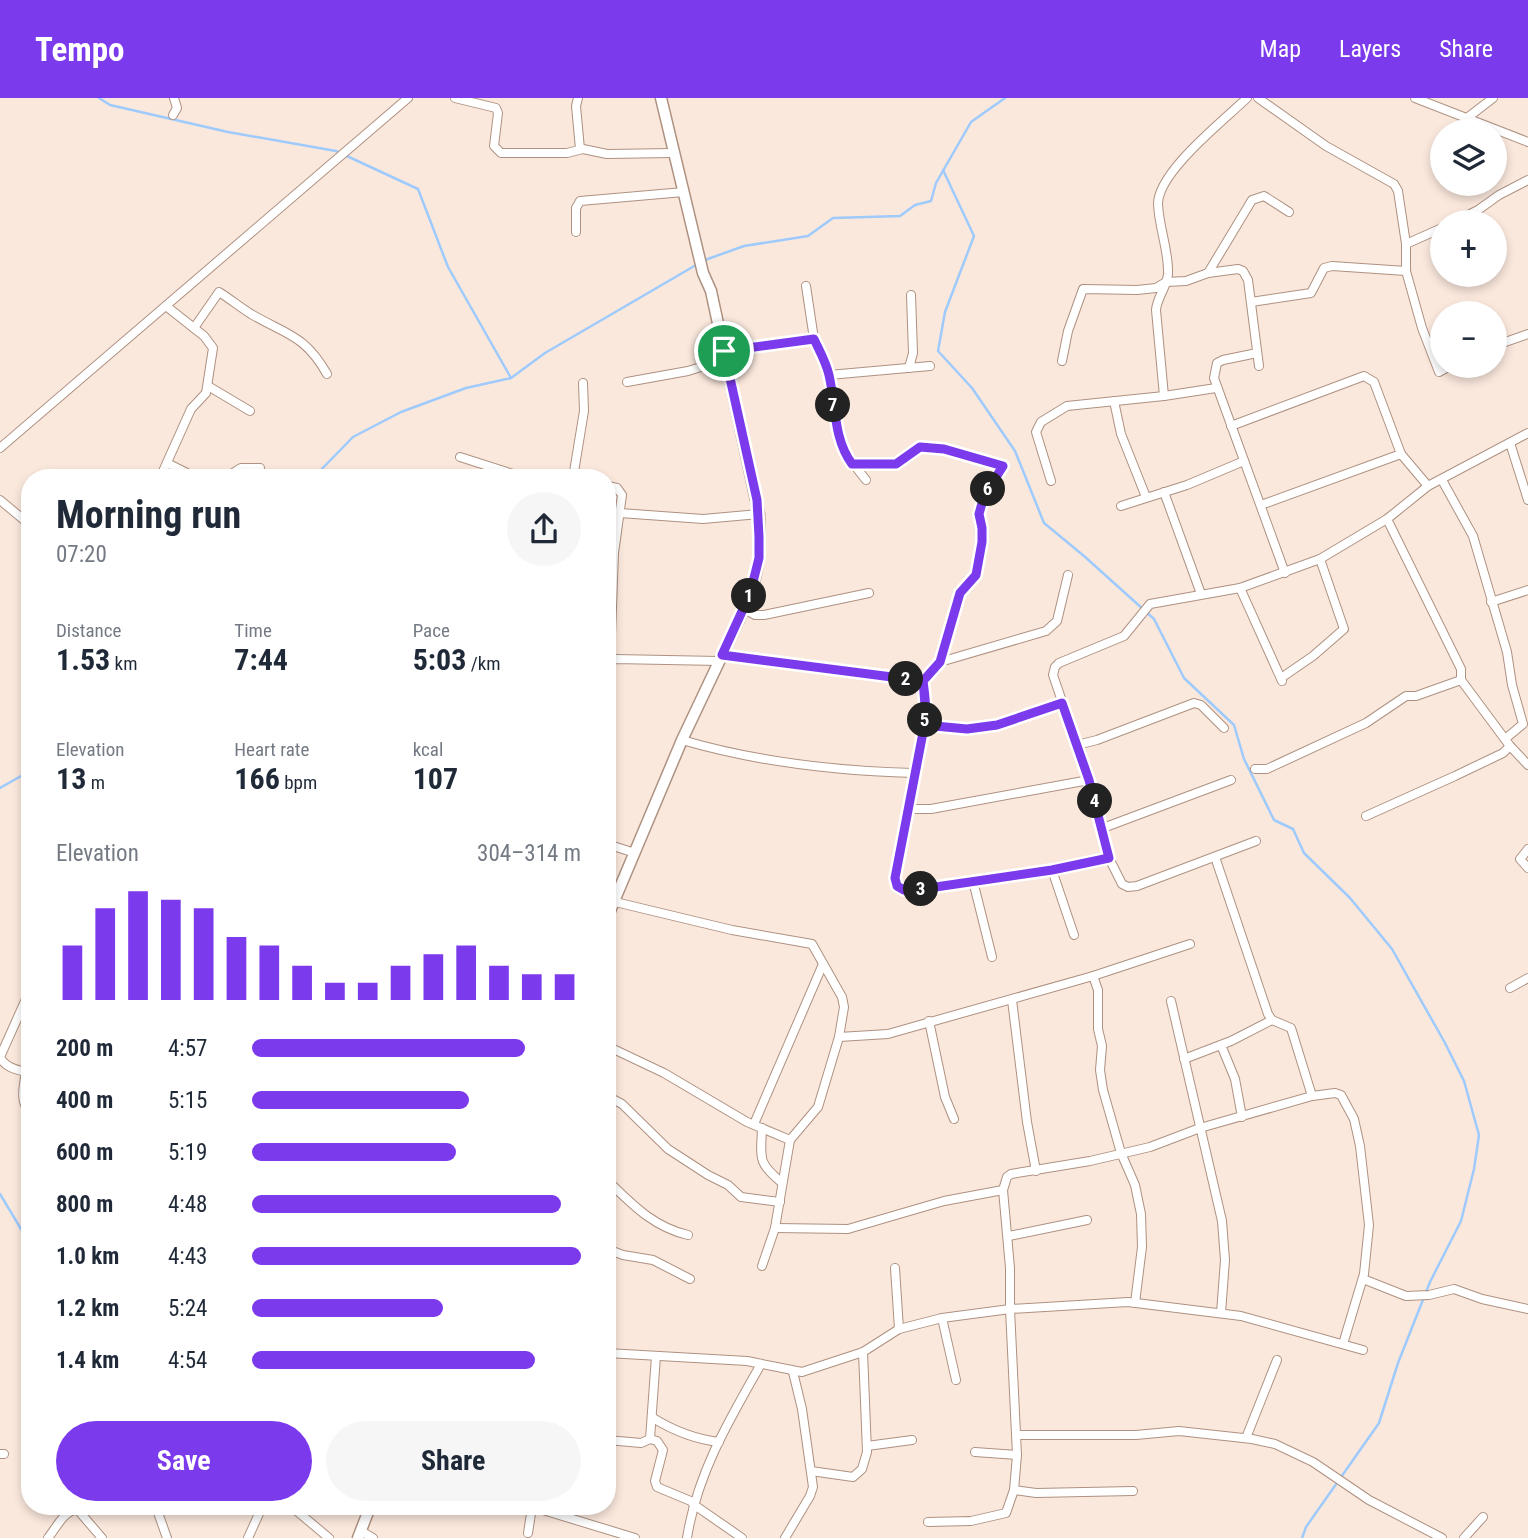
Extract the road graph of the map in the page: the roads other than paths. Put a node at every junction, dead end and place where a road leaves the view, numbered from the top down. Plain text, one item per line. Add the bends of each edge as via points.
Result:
1 (174, 98) edge
2 (408, 98) edge
3 (455, 98) edge
4 (578, 98) edge
5 (661, 98) edge
6 (1247, 98) edge
7 (1258, 98) edge
8 (1415, 98) edge
9 (1493, 98) edge
10 (173, 115) dead end
11 (1467, 118) junction
12 (1528, 142) edge
13 (580, 149) junction
14 (673, 153) junction
15 (1528, 180) edge
16 (684, 192) junction
17 (1478, 210) edge
18 (1289, 212) dead end
19 (576, 232) dead end
20 (1430, 233) edge
21 (1406, 244) junction
22 (1406, 271) junction
23 (1208, 273) junction
24 (1166, 282) junction
25 (806, 286) dead end
26 (911, 295) dead end
27 (1251, 302) junction
28 (166, 306) junction
29 (194, 328) junction
30 (1528, 334) edge
31 (814, 339) junction
32 (1507, 341) edge
33 (1430, 350) edge
34 (1258, 353) junction
35 (725, 355) junction
36 (1062, 361) dead end
37 (930, 366) dead end
38 (1259, 366) dead end
39 (909, 368) junction
40 (327, 374) dead end
41 (829, 375) junction
42 (627, 382) dead end
43 (583, 383) dead end
44 (208, 386) junction
45 (1216, 388) junction
46 (1164, 396) junction
47 (1114, 401) junction
48 (250, 411) dead end
49 (1231, 426) junction
50 (1528, 433) edge
51 (1510, 443) junction
52 (0, 448) edge
53 (1401, 454) junction
54 (460, 457) dead end
55 (1244, 461) junction
56 (167, 463) junction
57 (852, 464) junction
58 (260, 468) dead end
59 (164, 469) edge
60 (179, 469) edge
61 (239, 469) edge
62 (497, 469) edge
63 (574, 469) edge
64 (866, 480) dead end
65 (1442, 480) junction
66 (1051, 481) dead end
67 (1428, 486) junction
68 (616, 489) edge
69 (1164, 492) junction
70 (1146, 497) junction
71 (0, 500) edge
72 (1528, 500) edge
73 (1261, 505) junction
74 (1121, 506) dead end
75 (620, 513) junction
76 (759, 514) junction
77 (21, 518) edge
78 (1387, 519) junction
79 (616, 526) edge
80 (1320, 559) junction
81 (1285, 573) junction
82 (1068, 575) dead end
83 (1240, 588) junction
84 (1528, 590) edge
85 (869, 593) dead end
86 (1201, 594) junction
87 (1491, 602) junction
88 (744, 610) junction
89 (721, 658) junction
90 (616, 659) edge
91 (940, 662) junction
92 (1461, 680) junction
93 (923, 681) junction
94 (1062, 703) junction
95 (1525, 722) edge
96 (924, 725) junction
97 (1224, 728) dead end
98 (682, 740) junction
99 (1507, 742) junction
100 (1077, 745) junction
101 (1528, 765) edge
102 (1255, 769) dead end
103 (914, 773) junction
104 (1089, 780) junction
105 (1231, 780) dead end
106 (908, 809) junction
107 (1366, 816) dead end
108 (1103, 828) junction
109 (1256, 841) dead end
110 (616, 847) edge
111 (1528, 849) edge
112 (635, 853) junction
113 (1215, 857) junction
114 (1109, 858) junction
115 (1528, 868) edge
116 (1052, 870) junction
117 (973, 881) junction
118 (616, 891) edge
119 (616, 902) edge
120 (1074, 935) dead end
121 (1190, 944) dead end
122 (992, 957) dead end
123 (823, 964) junction
124 (1093, 976) junction
125 (1528, 978) edge
126 (1510, 988) dead end
127 (1012, 1000) junction
128 (1171, 1001) dead end
129 (21, 1010) edge
130 (1272, 1020) junction
131 (929, 1021) junction
132 (0, 1027) edge
133 (12, 1030) junction
134 (839, 1037) junction
135 (1221, 1045) junction
136 (616, 1050) edge
137 (1184, 1059) junction
138 (21, 1071) edge
139 (1312, 1096) junction
140 (616, 1101) edge
141 (1242, 1117) junction
142 (954, 1119) dead end
143 (758, 1126) junction
144 (1200, 1128) junction
145 (790, 1140) junction
146 (1121, 1153) junction
147 (1036, 1171) junction
148 (782, 1182) junction
149 (616, 1189) edge
150 (1003, 1191) junction
151 (780, 1202) junction
152 (1087, 1220) dead end
153 (775, 1228) junction
154 (688, 1235) dead end
155 (1009, 1236) junction
156 (616, 1252) edge
157 (762, 1266) dead end
158 (895, 1268) dead end
159 (690, 1279) dead end
160 (1363, 1279) junction
161 (1135, 1303) junction
162 (1528, 1308) edge
163 (1010, 1309) junction
164 (1221, 1314) junction
165 (942, 1318) junction
166 (899, 1329) junction
167 (1343, 1344) junction
168 (1363, 1350) dead end
169 (863, 1352) junction
170 (616, 1354) edge
171 (656, 1356) junction
172 (1277, 1360) dead end
173 (761, 1364) junction
174 (793, 1372) junction
175 (956, 1380) dead end
176 (653, 1418) junction
177 (671, 1430) junction
178 (1017, 1435) junction
179 (651, 1436) junction
180 (1246, 1438) junction
181 (912, 1440) dead end
182 (616, 1441) edge
183 (719, 1442) junction
184 (867, 1446) junction
185 (975, 1452) dead end
186 (1017, 1455) junction
187 (811, 1471) junction
188 (1014, 1490) junction
189 (1133, 1491) dead end
190 (693, 1503) junction
191 (65, 1515) edge
192 (82, 1515) edge
193 (159, 1515) edge
194 (258, 1515) edge
195 (302, 1515) edge
196 (367, 1515) edge
197 (531, 1515) edge
198 (559, 1515) edge
199 (1482, 1517) dead end
200 (929, 1522) dead end
201 (528, 1533) dead end
202 (359, 1535) edge
203 (48, 1538) edge
204 (102, 1538) edge
205 (167, 1538) edge
206 (248, 1538) edge
207 (329, 1538) edge
208 (373, 1538) edge
209 (635, 1538) edge
210 (687, 1538) edge
211 (742, 1538) edge
212 (785, 1538) edge
213 (1442, 1538) edge
214 (1464, 1538) edge

1 - 10 street via 177,108
2 - 28 street
3 - 13 street via 496,108 494,146 500,153
4 - 13 street
5 - 14 main road
6 - 24 street via 1178,164 1161,188 1158,207 1167,256
7 - 21 street via 1326,146 1394,184
8 - 11 street
9 - 11 street
11 - 12 street
13 - 14 street via 607,154
14 - 16 main road
15 - 17 street
16 - 19 street via 580,201
16 - 35 main road
18 - 23 street via 1264,196 1252,200
20 - 21 street
21 - 22 street
22 - 27 street via 1332,266 1324,268 1311,293
22 - 33 street
23 - 24 street
23 - 27 street via 1243,271
24 - 36 street via 1137,290 1083,289
24 - 46 street via 1156,310
25 - 31 street
26 - 39 street via 913,352
27 - 34 street
28 - 29 street
28 - 52 street
29 - 40 street via 219,292 300,339
29 - 44 street via 213,348
30 - 32 street
31 - 35 street
31 - 41 street
34 - 38 street
34 - 45 street via 1217,363
35 - 42 street via 688,372
35 - 76 main road
37 - 39 street
39 - 41 street
41 - 57 street via 836,423
43 - 63 street via 584,411
44 - 48 street
44 - 56 street via 191,409
45 - 46 street
45 - 49 street
46 - 47 street
47 - 66 street via 1067,406 1041,422 1036,432
47 - 70 street via 1121,434
49 - 53 street via 1364,376 1374,382
49 - 55 street
50 - 51 street
51 - 65 street
51 - 72 street
53 - 67 street
53 - 73 street
54 - 62 street
55 - 69 street
55 - 73 street
56 - 59 street
56 - 60 street
57 - 64 street
57 - 91 street via 896,464 920,447 1003,466 984,496 976,575 960,593
58 - 61 street
65 - 67 street
65 - 87 street via 1473,536
67 - 78 street
68 - 75 street via 620,491
69 - 70 street
69 - 86 street
70 - 74 street
71 - 77 street
73 - 81 street
75 - 76 street via 703,519
75 - 79 street
76 - 88 main road via 759,558
78 - 80 street
78 - 92 street via 1461,670
80 - 81 street
80 - 83 street via 1344,629 1282,680
81 - 83 street
82 - 91 street via 1057,621 1046,631
83 - 86 street
84 - 87 street
85 - 88 street via 764,615
86 - 94 street via 1150,604 1124,636 1059,663 1053,674
87 - 95 street
88 - 89 main road
89 - 90 street
89 - 93 street
89 - 98 main road
91 - 93 street
92 - 99 street
92 - 102 street via 1406,696 1366,723 1267,769
93 - 96 street
94 - 96 street via 997,725 967,729
94 - 100 street
95 - 99 street
96 - 103 street
97 - 100 street via 1194,703
98 - 103 street via 714,750 845,771
98 - 112 main road
99 - 101 street
99 - 107 street via 1503,752
100 - 104 street
103 - 106 street
104 - 106 street via 931,809
104 - 108 street
105 - 108 street
106 - 117 street via 897,886 915,890
108 - 114 street
109 - 113 street
110 - 112 street
111 - 115 street via 1520,859
112 - 118 main road
113 - 114 street via 1128,887
113 - 130 street
114 - 116 street
116 - 117 street
116 - 120 street
117 - 122 street
119 - 123 street via 812,944
121 - 124 street
123 - 134 street via 842,997
123 - 143 street
124 - 127 street
124 - 146 street via 1098,990 1100,1070
125 - 126 street
127 - 131 street
127 - 147 street
128 - 137 street
129 - 133 street
130 - 135 street
130 - 139 street via 1291,1028
131 - 134 street via 880,1035
131 - 142 street
132 - 133 street
133 - 138 street via 0,1056 3,1063
134 - 145 street via 818,1107
135 - 137 street
135 - 141 street via 1235,1079
136 - 143 street
137 - 144 street
139 - 141 street
139 - 160 street via 1341,1095 1354,1119 1369,1225
140 - 151 street via 668,1149 741,1197
141 - 144 street
143 - 145 street
143 - 148 street via 764,1167
144 - 146 street
144 - 164 street via 1222,1222
145 - 148 street
146 - 147 street
146 - 161 street via 1141,1214
147 - 150 street via 1011,1174
148 - 151 street
149 - 154 street via 640,1212 670,1231
150 - 153 street via 944,1201 848,1229
150 - 155 street
151 - 153 street
152 - 155 street
153 - 157 street
155 - 163 street
156 - 159 street via 653,1260
158 - 166 street
160 - 162 street via 1406,1296 1454,1289
160 - 167 street
161 - 163 street
161 - 164 street
163 - 165 street
163 - 178 street
164 - 167 street
165 - 166 street
165 - 175 street
166 - 169 street
167 - 168 street
169 - 174 street via 828,1366
169 - 184 street
170 - 171 street
171 - 173 street
171 - 176 street
172 - 180 street
173 - 174 street
173 - 183 street
174 - 187 street
176 - 177 street
176 - 179 street
177 - 179 street
177 - 183 street
178 - 180 street via 1179,1431
178 - 186 street
179 - 182 street via 646,1443
179 - 190 street via 663,1450 657,1487
180 - 213 street via 1275,1444 1313,1462 1377,1504
181 - 184 street
183 - 190 street
184 - 187 street via 862,1469 853,1477
185 - 186 street
186 - 188 street
187 - 212 street via 810,1496
188 - 189 street
188 - 200 street via 1006,1513 971,1521
190 - 210 street
190 - 211 street
191 - 203 street
192 - 204 street
193 - 205 street
194 - 206 street
195 - 207 street
196 - 202 main road
197 - 201 street
198 - 209 street
199 - 214 street
202 - 208 street

